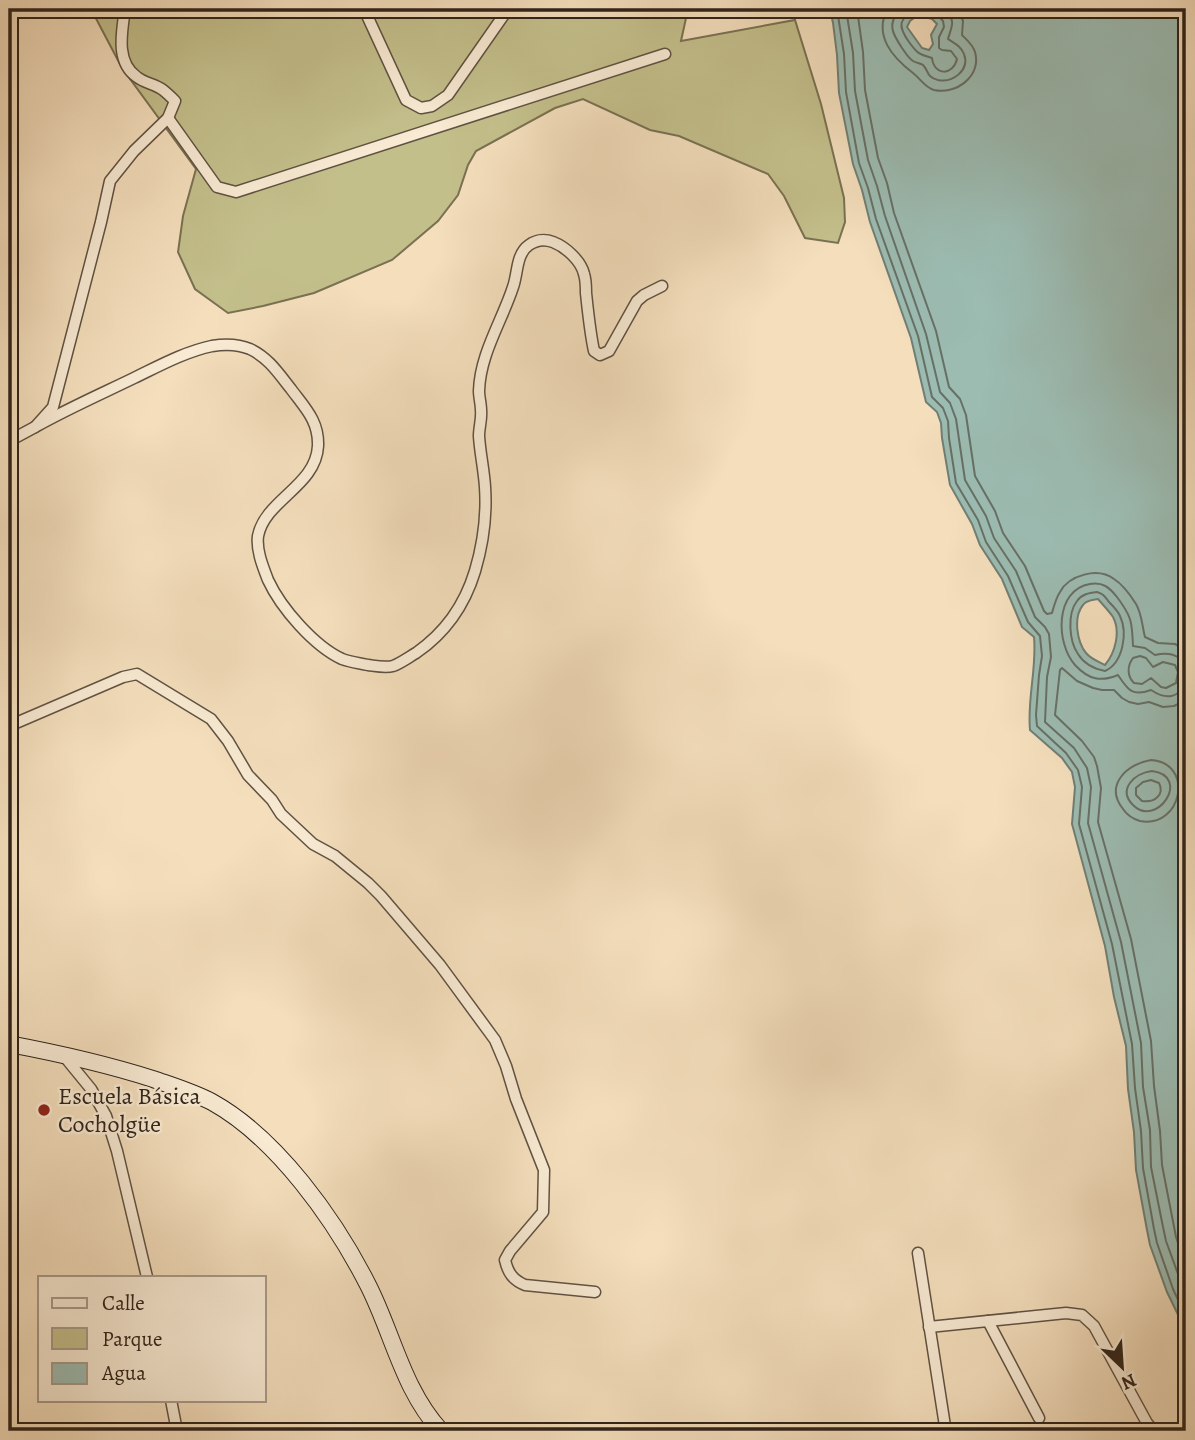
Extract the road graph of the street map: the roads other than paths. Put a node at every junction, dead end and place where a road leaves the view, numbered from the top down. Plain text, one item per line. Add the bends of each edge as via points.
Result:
1 (125, 9) edge
2 (364, 9) edge
3 (508, 9) edge
4 (666, 54) dead end
5 (167, 118) junction
6 (663, 286) dead end
7 (35, 427) junction
8 (9, 441) edge
9 (9, 726) edge
10 (9, 1044) edge
11 (64, 1056) junction
12 (918, 1253) dead end
13 (147, 1276) edge
14 (595, 1292) dead end
15 (988, 1321) junction
16 (929, 1327) junction
17 (170, 1402) edge
18 (1040, 1418) dead end
19 (945, 1426) dead end
20 (177, 1431) edge
21 (441, 1431) edge
22 (1154, 1431) edge

1 - 5 street via 121,33 127,66 136,77 176,101
2 - 3 street via 406,100 421,108 449,95
4 - 5 street via 236,192 218,187
5 - 7 street via 110,181 53,407
6 - 7 street via 637,302 609,351 600,355 594,351 591,336 584,271 576,260 549,241 537,241 522,253 481,376 479,438 486,510 474,574 465,598 446,625 424,647 394,666 355,663 332,653 290,617 270,582 258,535 268,515 310,471 318,446 314,418 271,363 250,349 226,344 188,353
7 - 8 street
9 - 14 street via 136,674 211,719 281,814 381,896 495,1040 544,1170 543,1212 505,1260 510,1275 525,1286
10 - 11 street
11 - 13 street via 106,1116
11 - 21 street via 134,1073 198,1096 228,1112 264,1141 306,1188 348,1249 378,1306 413,1391
12 - 16 street
15 - 16 street
15 - 18 street
15 - 22 street via 1082,1315 1094,1326
16 - 19 street
17 - 20 street

